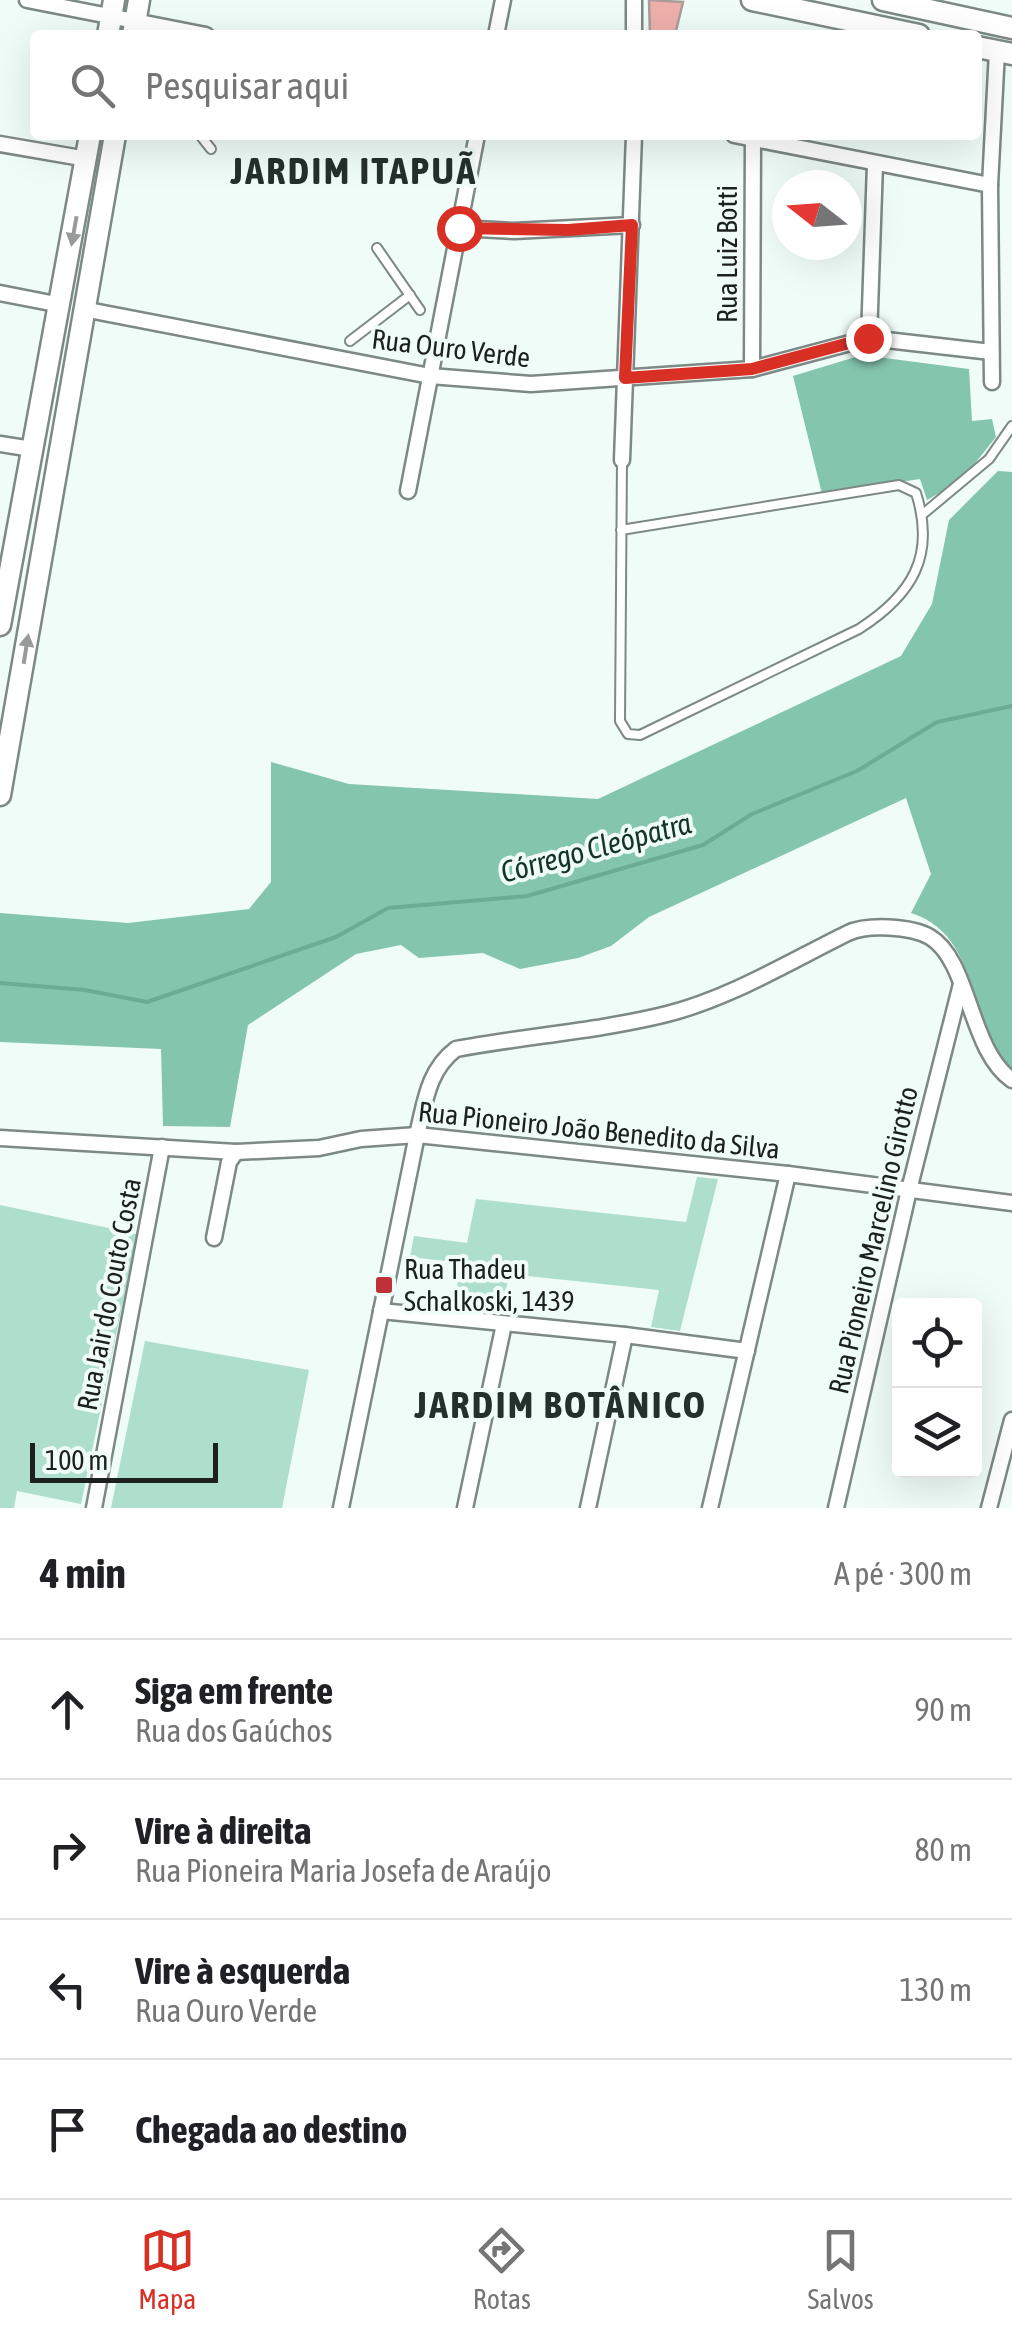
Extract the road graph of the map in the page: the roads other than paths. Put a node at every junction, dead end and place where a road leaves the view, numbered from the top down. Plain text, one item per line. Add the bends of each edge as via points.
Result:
1 (27, 0) edge
2 (139, 0) edge
3 (503, 0) edge
4 (634, 0) edge
5 (752, 0) edge
6 (774, 0) edge
7 (808, 0) edge
8 (882, 0) edge
9 (111, 17) edge
10 (134, 28) edge
11 (1012, 28) edge
12 (497, 30) edge
13 (634, 30) edge
14 (895, 30) edge
15 (995, 51) edge
16 (89, 140) edge
17 (114, 140) edge
18 (204, 140) edge
19 (476, 140) edge
20 (634, 140) edge
21 (753, 140) edge
22 (758, 140) edge
23 (0, 144) edge
24 (211, 149) dead end
25 (87, 159) junction
26 (875, 164) junction
27 (990, 185) junction
28 (632, 225) junction
29 (459, 228) junction
30 (377, 248) dead end
31 (0, 293) edge
32 (410, 295) junction
33 (61, 305) junction
34 (83, 310) junction
35 (420, 310) dead end
36 (868, 338) junction
37 (350, 341) dead end
38 (992, 352) junction
39 (752, 369) junction
40 (430, 376) junction
41 (625, 378) junction
42 (992, 382) dead end
43 (1012, 426) edge
44 (0, 444) edge
45 (32, 449) junction
46 (622, 460) joint
47 (408, 492) dead end
48 (923, 514) junction
49 (621, 530) junction
50 (3, 588) edge
51 (0, 625) edge
52 (6, 744) edge
53 (1, 784) edge
54 (961, 984) junction
55 (1012, 1080) edge
56 (417, 1135) junction
57 (0, 1138) edge
58 (162, 1148) junction
59 (236, 1152) junction
60 (788, 1174) junction
61 (909, 1190) junction
62 (1012, 1203) edge
63 (214, 1238) dead end
64 (380, 1311) junction
65 (504, 1324) junction
66 (625, 1335) junction
67 (747, 1351) junction
68 (1012, 1420) edge
69 (94, 1508) edge
70 (340, 1508) edge
71 (465, 1508) edge
72 (588, 1508) edge
73 (710, 1508) edge
74 (836, 1508) edge
75 (989, 1508) edge

1 - 9 street
2 - 10 main road
3 - 12 street
4 - 13 street
5 - 14 main road
6 - 7 main road
8 - 11 main road
9 - 10 street
15 - 27 street
16 - 25 main road
17 - 34 main road
18 - 24 lane
19 - 29 street
20 - 28 street
21 - 39 street, Rua Luiz Botti
22 - 26 street
23 - 25 street
25 -> 33 main road
26 - 27 street
26 - 36 street
27 - 38 street
28 - 29 street
28 - 41 street
29 - 40 street
30 - 32 lane
31 - 33 street
32 - 35 lane
32 - 37 lane
33 - 45 main road
34 - 40 street, Rua Ouro Verde
52 -> 34 main road
36 - 38 street, Rua Ouro Verde
36 - 39 street, Rua Ouro Verde
38 - 42 street
39 - 41 street, Rua Ouro Verde
40 - 41 street, Rua Ouro Verde via 531,384
40 - 47 street
41 - 46 street
43 - 48 lane via 989,459
44 - 45 street
45 - 50 main road
46 - 49 lane
48 - 49 lane via 916,493 899,485
48 - 49 lane via 920,562 878,616 634,736 620,721
50 - 51 main road
52 - 53 main road
54 - 55 street via 987,1052
54 - 56 street via 929,936 855,930 711,1000 456,1049 439,1061
54 - 61 street, Rua Pioneiro Marcelino Girotto
56 - 59 street, Rua Pioneiro João Benedito da Silva
56 - 60 street, Rua Pioneiro João Benedito da Silva
56 - 64 street
57 - 58 street, Rua Pioneiro João Benedito da Silva
58 - 59 street, Rua Pioneiro João Benedito da Silva
58 - 69 street, Rua Jair do Couto Costa
59 - 63 street
60 - 61 street, Rua Pioneiro João Benedito da Silva
60 - 67 street
61 - 62 street, Rua Pioneiro João Benedito da Silva
61 - 74 street, Rua Pioneiro Marcelino Girotto
64 - 65 street
64 - 70 street
65 - 66 street
65 - 71 street
66 - 67 street
66 - 72 street
67 - 73 street
68 - 75 street

